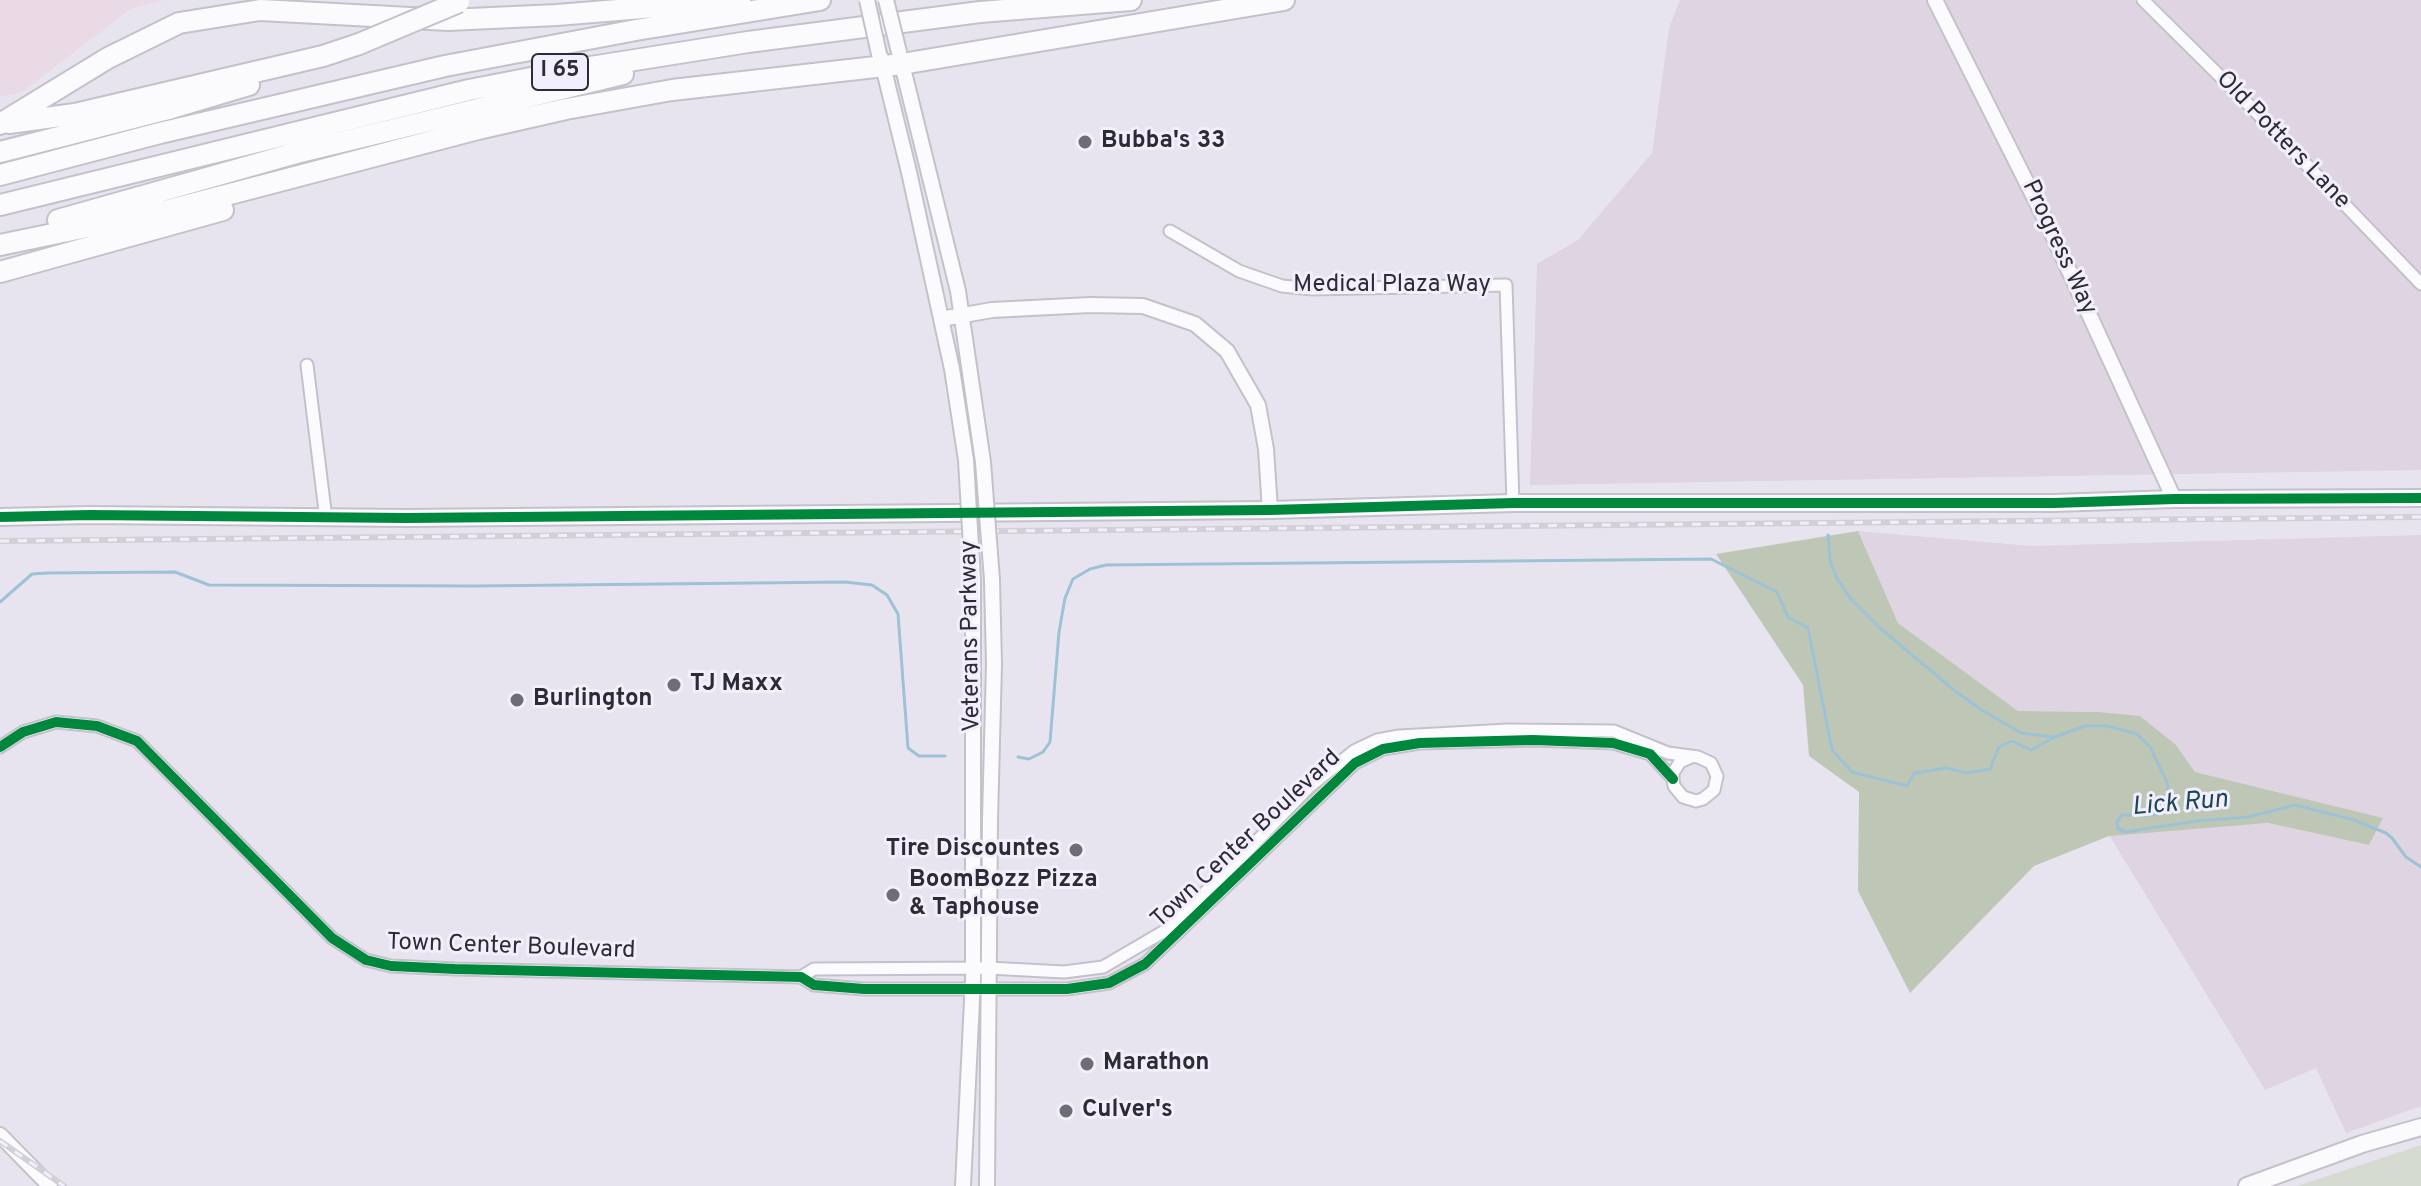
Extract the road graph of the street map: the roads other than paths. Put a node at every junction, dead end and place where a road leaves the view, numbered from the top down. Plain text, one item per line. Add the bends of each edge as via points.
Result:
1 (740, 0) edge
2 (820, 0) edge
3 (867, 0) edge
4 (886, 0) edge
5 (1131, 0) edge
6 (1284, 0) edge
7 (1935, 0) edge
8 (2143, 0) edge
9 (462, 1) edge
10 (799, 35) junction
11 (323, 56) junction
12 (891, 59) junction
13 (0, 124) edge
14 (478, 129) junction
15 (0, 152) edge
16 (0, 175) edge
17 (0, 205) edge
18 (1170, 231) dead end
19 (0, 237) edge
20 (0, 245) edge
21 (0, 272) edge
22 (2421, 284) edge
23 (962, 316) junction
24 (941, 319) junction
25 (307, 365) dead end
26 (2421, 498) edge
27 (2174, 499) junction
28 (1513, 503) junction
29 (1270, 510) junction
30 (0, 517) edge
31 (326, 519) junction
32 (0, 747) edge
33 (1691, 757) junction
34 (1673, 779) junction
35 (988, 968) junction
36 (973, 969) junction
37 (801, 977) junction
38 (972, 988) junction
39 (988, 989) junction
40 (2421, 1127) edge
41 (0, 1135) edge
42 (2257, 1184) edge
43 (50, 1186) edge
44 (963, 1186) edge
45 (987, 1186) edge

1 - 13 highway via 448,20 260,10 179,23 108,58
2 - 16 highway, I 65 via 445,66
3 - 12 main road, Veterans Parkway, bridge
4 - 12 main road, Veterans Parkway, bridge
5 - 10 highway, I 65
6 - 12 highway
7 - 27 main road, Progress Way via 2049,227
8 - 22 street, Old Potters Lane
9 - 11 highway, bridge
10 - 17 highway, I 65 via 469,90
10 - 19 highway via 296,153
11 - 13 highway via 75,114
11 - 15 highway via 172,108
12 - 14 highway via 672,90
12 - 23 main road, Veterans Parkway via 946,239
12 - 24 main road, Veterans Parkway
14 - 20 highway via 169,210
14 - 21 highway via 283,194
18 - 28 street, Medical Plaza Way via 1239,271 1282,286 1506,285
23 - 24 main road
23 - 29 main road via 1062,306 1143,306 1195,324 1227,351 1258,405
23 - 35 main road, Veterans Parkway, bridge via 983,462 992,580
24 - 36 main road, Veterans Parkway, bridge via 966,460 973,581
25 - 31 street
26 - 27 main road
27 - 28 main road
28 - 29 main road
29 - 31 main road
30 - 31 main road
32 - 37 street, Town Center Boulevard via 23,732 56,722 97,726 137,741 332,938 366,960 455,969
33 - 34 street via 1680,762
33 - 34 street via 1711,763 1717,776 1714,790 1703,799 1689,800 1677,792
33 - 35 street, Town Center Boulevard via 1614,731 1508,730 1377,740 1354,751 1309,787 1168,929 1140,946 1103,967 1064,972
34 - 39 street, Town Center Boulevard via 1650,754 1613,743 1533,740 1383,749 1355,763 1145,964 1109,983
35 - 36 street, Town Center Boulevard
35 - 39 main road, Veterans Parkway
36 - 37 street, Town Center Boulevard via 814,969
36 - 38 main road, Veterans Parkway
37 - 38 street, Town Center Boulevard via 814,985 864,989
38 - 39 street, Town Center Boulevard
38 - 44 main road, Veterans Parkway
39 - 45 main road, Veterans Parkway
40 - 42 main road
41 - 43 main road

